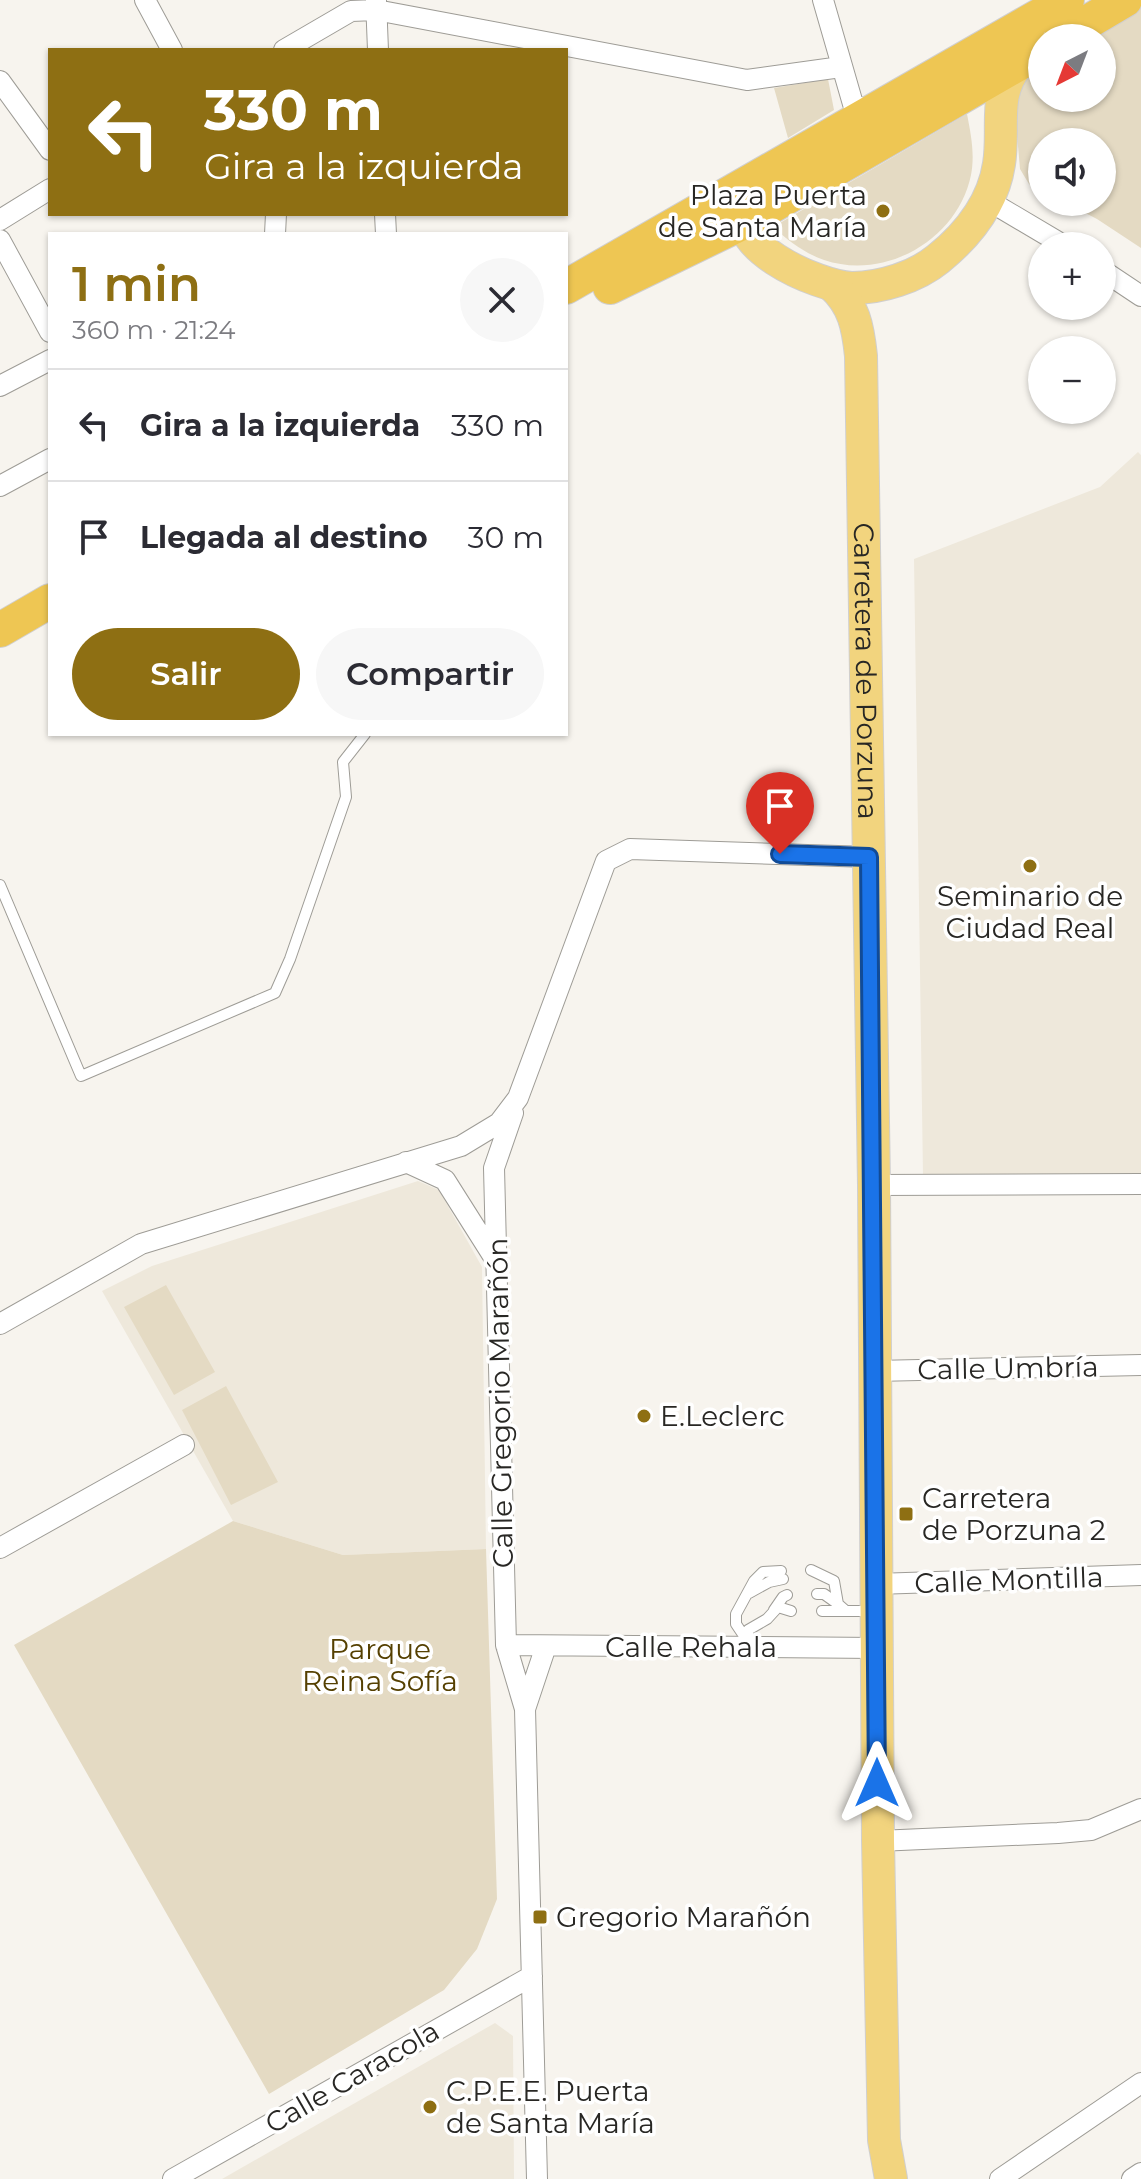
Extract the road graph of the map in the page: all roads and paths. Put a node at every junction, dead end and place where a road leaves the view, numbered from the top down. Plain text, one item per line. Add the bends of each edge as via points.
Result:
1 (145, 0) edge
2 (823, 0) edge
3 (1067, 0) edge
4 (1125, 0) edge
5 (382, 3) edge
6 (1085, 24) edge
7 (171, 48) edge
8 (287, 48) edge
9 (378, 48) edge
10 (1028, 58) edge
11 (1028, 59) edge
12 (841, 67) junction
13 (942, 72) junction
14 (979, 88) junction
15 (3, 90) edge
16 (869, 112) junction
17 (1000, 139) junction
18 (48, 147) edge
19 (48, 190) edge
20 (989, 201) junction
21 (0, 220) edge
22 (744, 222) junction
23 (1041, 232) edge
24 (0, 240) edge
25 (704, 241) junction
26 (771, 256) junction
27 (901, 278) junction
28 (1116, 279) edge
29 (832, 285) junction
30 (568, 286) edge
31 (1141, 296) edge
32 (568, 307) edge
33 (48, 327) edge
34 (861, 356) junction
35 (48, 361) edge
36 (0, 386) edge
37 (48, 460) edge
38 (0, 486) edge
39 (48, 582) edge
40 (48, 602) edge
41 (0, 608) edge
42 (0, 630) edge
43 (363, 736) edge
44 (869, 857) junction
45 (0, 885) edge
46 (518, 1098) junction
47 (406, 1162) junction
48 (1141, 1184) edge
49 (874, 1185) junction
50 (496, 1260) junction
51 (0, 1324) edge
52 (1141, 1365) edge
53 (875, 1371) junction
54 (184, 1445) dead end
55 (0, 1547) edge
56 (815, 1574) dead end
57 (782, 1575) dead end
58 (1141, 1575) edge
59 (817, 1594) dead end
60 (787, 1595) dead end
61 (859, 1602) junction
62 (774, 1610) junction
63 (791, 1611) dead end
64 (822, 1611) dead end
65 (506, 1645) junction
66 (750, 1645) junction
67 (546, 1646) junction
68 (877, 1648) junction
69 (525, 1709) junction
70 (1141, 1809) edge
71 (878, 1841) junction
72 (532, 1976) junction
73 (1141, 2083) edge
74 (887, 2167) edge
75 (1141, 2173) edge
76 (173, 2179) edge
77 (537, 2179) edge
78 (1000, 2179) edge
79 (1132, 2179) edge

1 - 7 street
2 - 12 street
3 - 13 highway
4 - 6 highway
5 - 8 street via 351,11
5 - 9 street
5 - 12 street via 747,80
10 - 14 highway
11 - 17 main road via 1004,85
12 - 16 street via 853,104
13 - 14 main road
13 - 16 highway
14 - 17 main road via 996,117
14 - 22 highway
15 - 18 street
16 - 22 main road via 844,139 749,200
16 - 30 highway
17 - 20 main road
19 - 21 street
20 - 23 street
20 - 27 main road via 936,261
22 - 25 highway
22 - 26 main road
24 - 33 street
25 - 26 main road via 735,243
25 - 32 highway
26 - 29 main road
27 - 29 main road via 875,286
27 - 34 main road via 877,312
28 - 31 street
29 - 34 main road via 851,306
34 - 44 main road, Carretera de Porzuna
35 - 36 street
37 - 38 street
39 - 41 highway
40 - 42 highway
43 - 45 lane via 343,762 346,797 275,993 81,1076
44 - 46 street, Calle Gregorio Marañón via 630,849 606,861
44 - 49 main road, Carretera de Porzuna
46 - 47 street via 499,1123 461,1146
46 - 50 street, Calle Gregorio Marañón via 494,1168
47 - 50 street via 445,1180
47 - 51 street via 141,1244
48 - 49 street
49 - 53 main road, Carretera de Porzuna
50 - 65 street, Calle Gregorio Marañón
52 - 53 street, Calle Umbría
53 - 61 main road, Carretera de Porzuna
54 - 55 street
56 - 61 lane via 834,1581
57 - 66 lane via 763,1572 736,1614 736,1624
58 - 61 street, Calle Montilla
59 - 61 lane
60 - 62 lane
61 - 64 lane
61 - 68 main road, Carretera de Porzuna
62 - 63 lane
62 - 66 lane via 748,1630
65 - 67 street, Calle Rehala
65 - 69 street, Calle Gregorio Marañón
66 - 67 street, Calle Rehala
66 - 68 street, Calle Rehala
67 - 69 street, Calle Gregorio Marañón
68 - 71 main road, Carretera de Porzuna
69 - 72 street, Calle Gregorio Marañón
70 - 71 street via 1091,1830
71 - 74 main road, Carretera de Porzuna
72 - 76 street, Calle Caracola
72 - 77 street, Calle Gregorio Marañón
73 - 78 street
75 - 79 street

